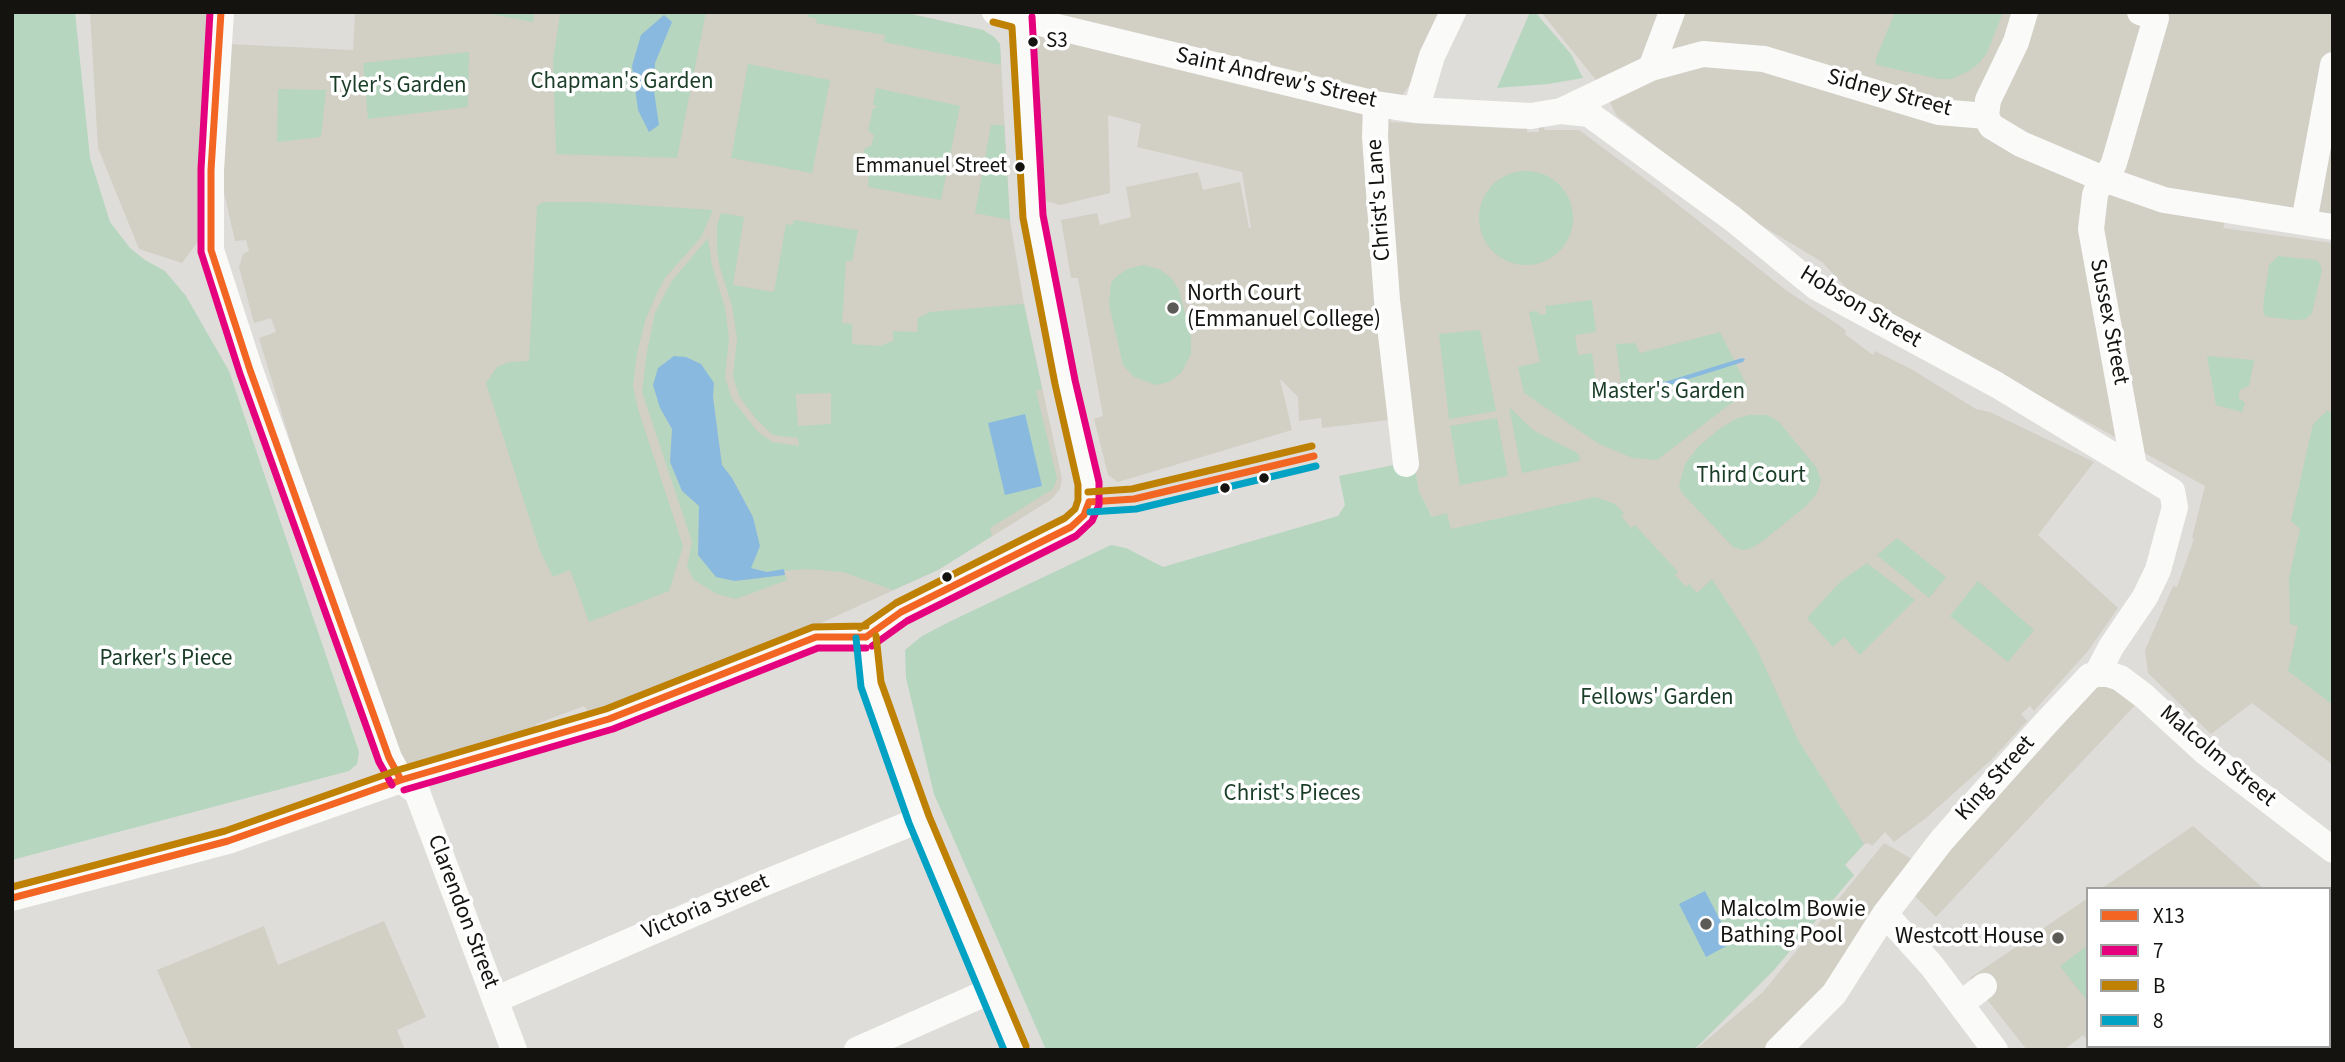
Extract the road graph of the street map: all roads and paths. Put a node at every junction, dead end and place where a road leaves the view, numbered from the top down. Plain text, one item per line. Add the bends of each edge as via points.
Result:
1 (221, 12) edge
2 (995, 12) edge
3 (1453, 12) edge
4 (1672, 12) edge
5 (2025, 12) edge
6 (2140, 12) edge
7 (1022, 18) junction
8 (2333, 65) edge
9 (1651, 68) junction
10 (1376, 104) junction
11 (1416, 110) junction
12 (1561, 111) junction
13 (1986, 116) junction
14 (2104, 178) junction
15 (2304, 222) junction
16 (2333, 227) edge
17 (1406, 464) dead end
18 (2134, 467) junction
19 (2172, 491) joint
20 (866, 637) junction
21 (2097, 674) junction
22 (401, 780) junction
23 (919, 820) junction
24 (2333, 850) edge
25 (12, 898) edge
26 (1885, 914) junction
27 (1983, 986) dead end
28 (990, 991) junction
29 (495, 1000) junction
30 (1961, 1004) junction
31 (514, 1050) edge
32 (857, 1050) edge
33 (1016, 1050) edge
34 (1778, 1050) edge
35 (1996, 1050) edge

1 - 22 street, Clarendon Street via 211,250 389,758
2 - 7 street, Saint Andrew's Street
3 - 11 street via 1432,56
4 - 9 street
5 - 13 street via 1988,100
6 - 14 street, Sussex Street via 2156,18 2114,163
7 - 10 street, Saint Andrew's Street
7 - 20 street via 1033,216 1090,502 1071,527 952,584
8 - 15 street
9 - 12 street, Sidney Street
9 - 13 street, Sidney Street via 1703,54 1764,59 1939,112
10 - 11 street, Saint Andrew's Street
10 - 17 street, Christ's Lane via 1387,300
11 - 12 street, Saint Andrew's Street via 1531,116
12 - 18 street, Hobson Street via 1589,114 1733,219 1816,287 1997,385
13 - 14 street via 1991,126 2021,144
14 - 15 street via 2164,201
14 - 18 street, Sussex Street via 2095,195 2091,229
15 - 16 street
18 - 19 street, Hobson Street
19 - 21 street, King Street via 2175,507 2158,570
20 - 22 street via 816,637 609,719
20 - 23 street via 871,684
21 - 24 street, Malcolm Street via 2120,678
21 - 26 street, King Street via 2044,725 1941,840
22 - 25 street via 228,841
22 - 29 street, Clarendon Street via 417,792
23 - 28 street
23 - 29 street, Victoria Street
26 - 30 street
26 - 34 street, King Street via 1834,994
27 - 30 street
28 - 32 street
28 - 33 street
29 - 31 street, Clarendon Street
30 - 35 street

